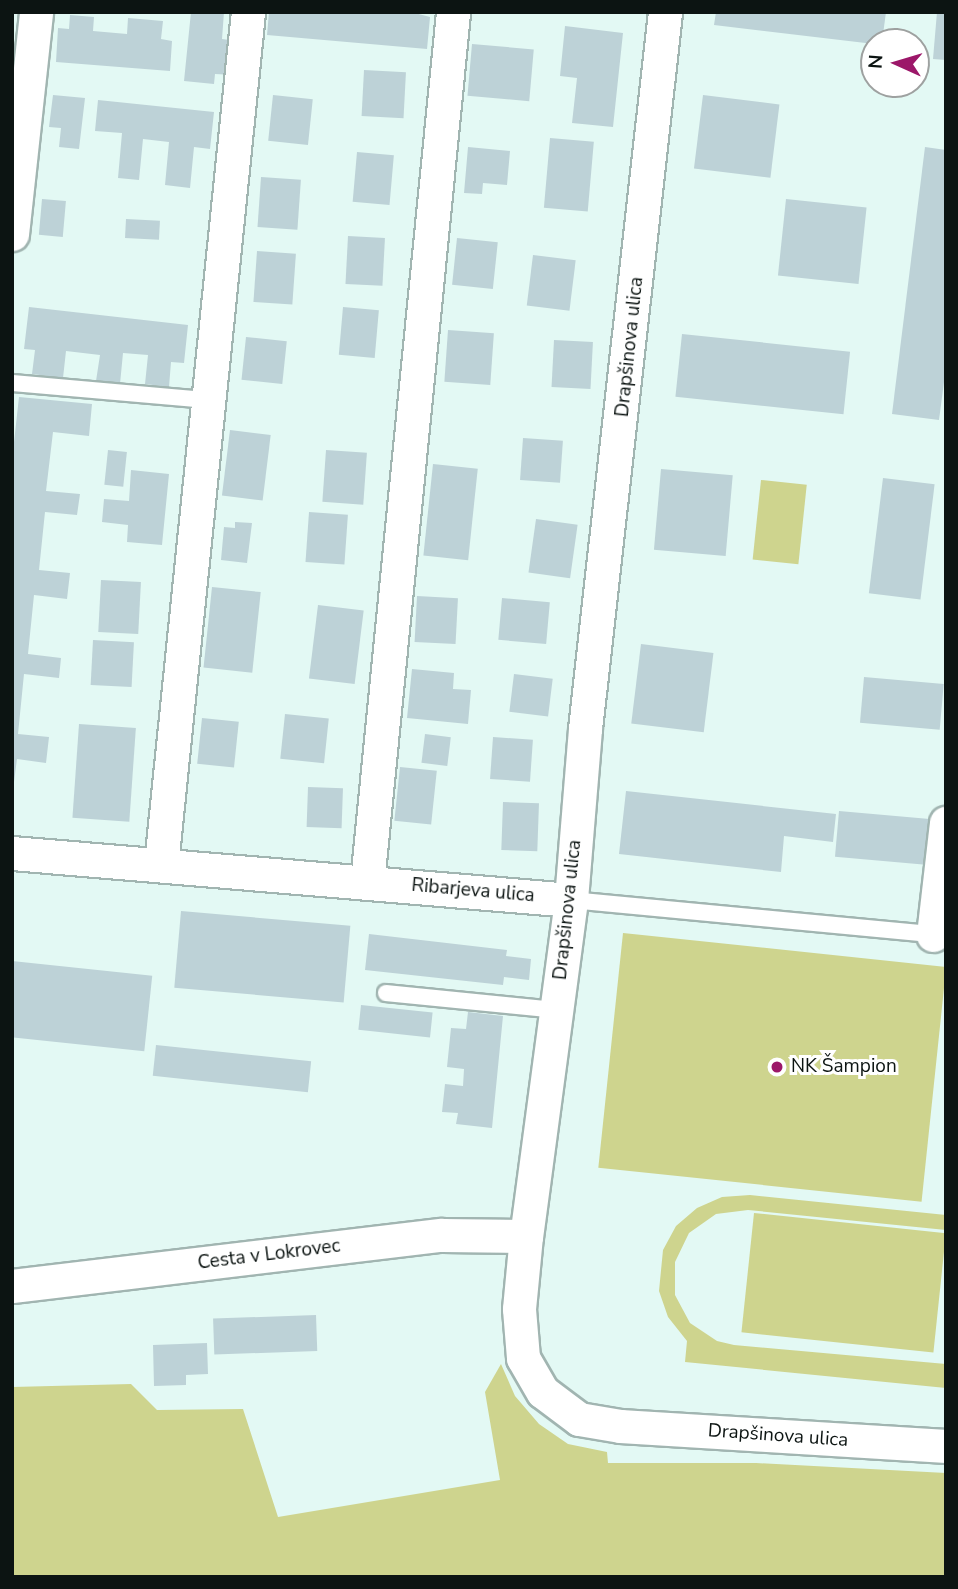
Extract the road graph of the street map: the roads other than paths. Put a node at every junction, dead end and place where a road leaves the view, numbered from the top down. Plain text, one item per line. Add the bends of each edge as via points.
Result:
1 (36, 12) edge
2 (248, 12) edge
3 (453, 12) edge
4 (665, 12) edge
5 (12, 234) edge
6 (12, 383) edge
7 (208, 400) junction
8 (946, 823) edge
9 (12, 853) edge
10 (161, 864) junction
11 (367, 882) junction
12 (571, 900) junction
13 (939, 935) edge
14 (386, 993) dead end
15 (556, 1010) junction
16 (526, 1236) junction
17 (12, 1286) edge
18 (946, 1446) edge

1 - 5 street
2 - 7 street
3 - 11 street
4 - 12 street, Drapšinova ulica via 584,730
6 - 7 lane
7 - 10 street
8 - 13 street
9 - 10 street, Ribarjeva ulica
10 - 11 street, Ribarjeva ulica
11 - 12 street, Ribarjeva ulica
12 - 13 lane, Ribarjeva ulica
12 - 15 street, Drapšinova ulica
14 - 15 lane
15 - 16 street, Drapšinova ulica
16 - 17 street, Cesta v Lokrovec via 442,1235
16 - 18 street, Drapšinova ulica via 519,1309 523,1358 543,1392 579,1419 620,1426

